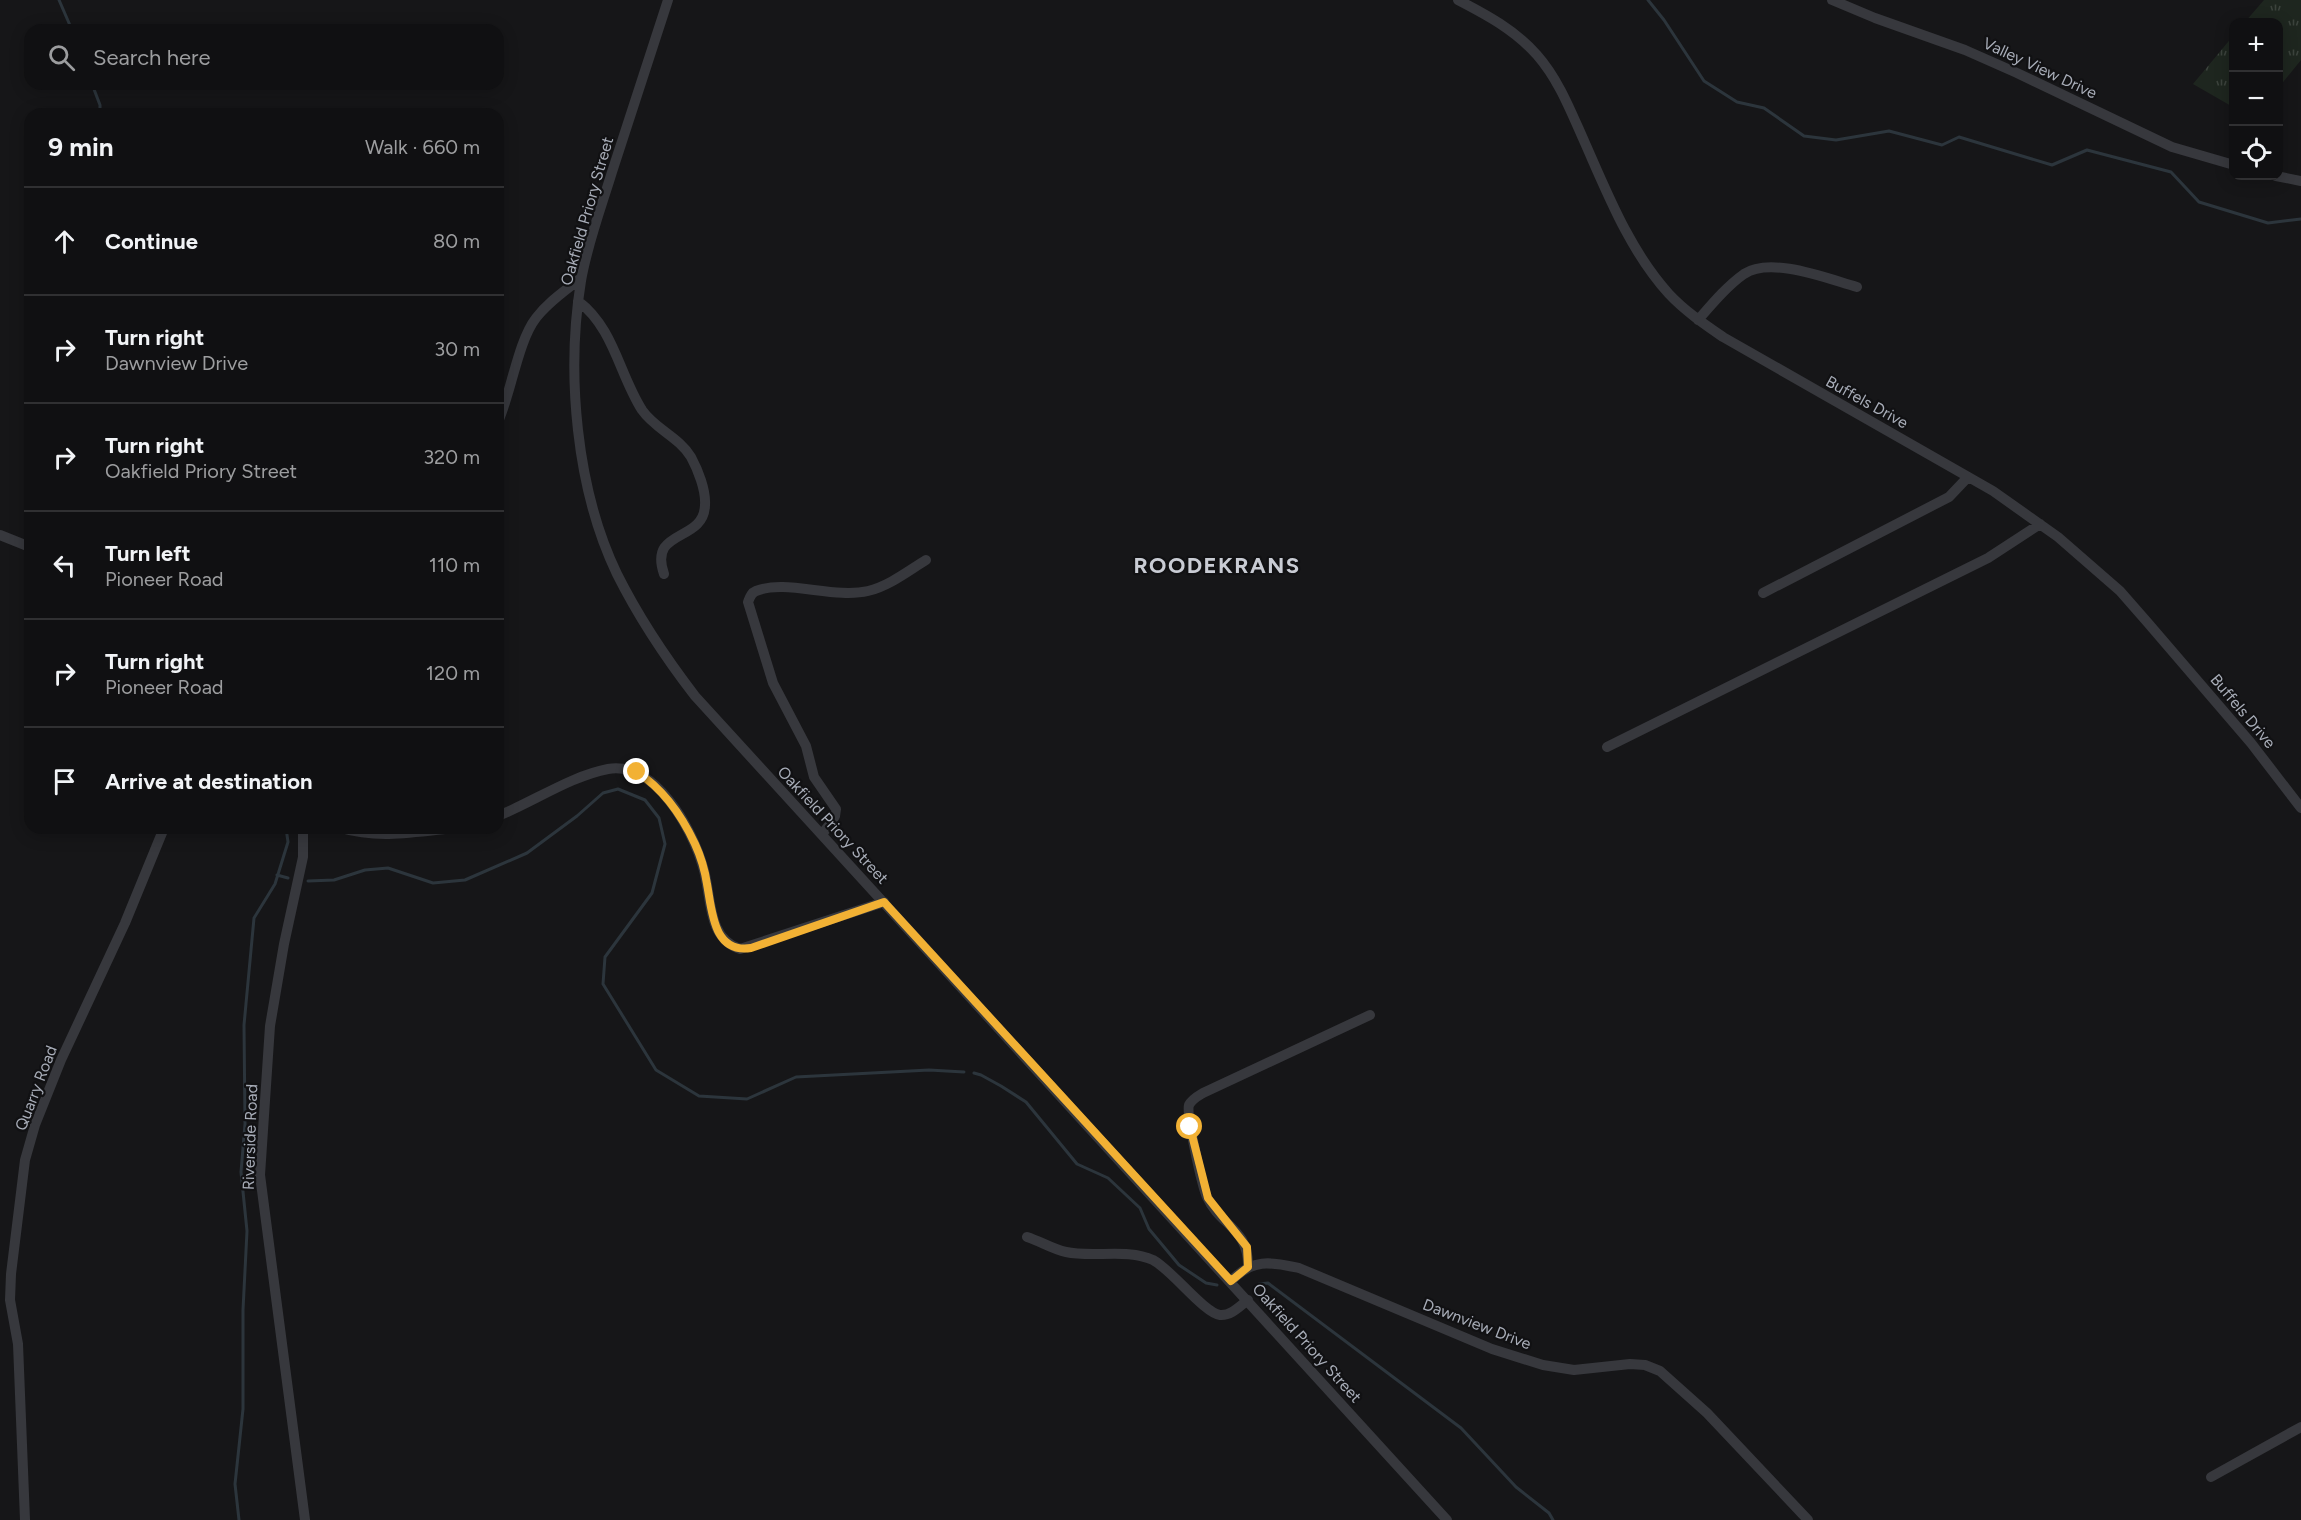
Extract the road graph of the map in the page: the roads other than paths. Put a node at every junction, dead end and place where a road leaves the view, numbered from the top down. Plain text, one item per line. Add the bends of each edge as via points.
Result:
1 (668, 0) edge
2 (1458, 0) edge
3 (1832, 0) edge
4 (2229, 164) edge
5 (2283, 177) edge
6 (2301, 181) edge
7 (581, 279) junction
8 (1857, 287) dead end
9 (578, 301) junction
10 (1698, 320) junction
11 (504, 408) edge
12 (1968, 477) junction
13 (2040, 524) junction
14 (0, 536) edge
15 (24, 545) edge
16 (926, 560) dead end
17 (664, 574) dead end
18 (1763, 592) dead end
19 (1607, 747) dead end
20 (2301, 808) edge
21 (504, 813) edge
22 (162, 834) edge
23 (303, 834) edge
24 (822, 834) junction
25 (884, 902) junction
26 (1370, 1015) dead end
27 (1027, 1237) dead end
28 (1248, 1267) junction
29 (6, 1273) edge
30 (1231, 1281) junction
31 (1248, 1300) junction
32 (2301, 1426) edge
33 (2211, 1477) dead end
34 (26, 1520) edge
35 (304, 1520) edge
36 (1447, 1520) edge
37 (1809, 1520) edge

1 - 7 street, Oakfield Priory Street
2 - 10 street, Buffels Drive via 1517,36 1550,71 1635,249 1670,295
3 - 4 street, Valley View Drive via 2017,72 2172,147
5 - 6 street
7 - 9 street, Oakfield Priory Street
7 - 11 street via 549,303 527,331
8 - 10 street via 1783,268 1755,269 1727,290
9 - 17 street via 606,331 644,413 682,446 702,486 703,516 697,525 663,548 660,562
9 - 24 street, Oakfield Priory Street via 573,378 578,426 597,520 616,572 641,620 695,696
10 - 12 street, Buffels Drive
12 - 13 street, Buffels Drive
12 - 18 street via 1949,497
13 - 19 street via 1988,558
13 - 20 street, Buffels Drive via 2120,591 2251,743
14 - 15 street
16 - 24 street via 869,591 836,593 788,588 765,589 750,595 748,602 773,683 806,746 814,777 836,809
21 - 25 street via 591,774 610,769 637,772 663,794 679,816 703,866 712,920 725,941 741,949
22 - 29 street, Quarry Road via 35,1125 25,1160
23 - 35 street, Riverside Road via 303,857 270,1026 260,1175
24 - 25 street, Oakfield Priory Street
25 - 30 street, Oakfield Priory Street
26 - 28 street via 1203,1093 1190,1105 1190,1127 1208,1198 1247,1247
27 - 31 street via 1066,1252 1150,1259 1219,1315 1234,1311
28 - 30 street
28 - 37 street, Dawnview Drive via 1276,1263 1299,1268 1492,1348 1543,1365 1574,1370 1630,1364 1660,1371 1707,1413
29 - 34 street, Quarry Road via 18,1344
30 - 31 street, Oakfield Priory Street
31 - 36 street, Oakfield Priory Street
32 - 33 street

